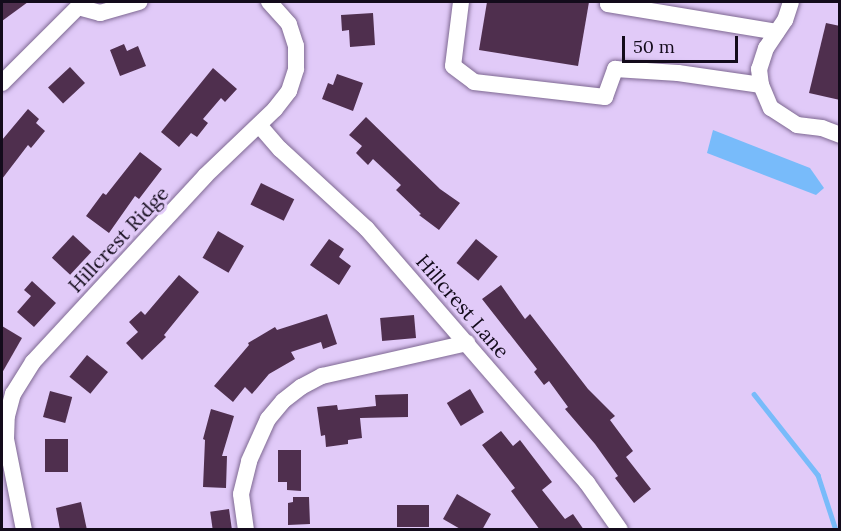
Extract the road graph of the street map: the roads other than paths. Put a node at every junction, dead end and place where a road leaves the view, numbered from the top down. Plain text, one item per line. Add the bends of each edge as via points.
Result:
1 (139, 2) edge
2 (269, 2) edge
3 (461, 2) edge
4 (609, 2) edge
5 (791, 2) edge
6 (77, 4) edge
7 (777, 32) junction
8 (2, 83) edge
9 (761, 86) junction
10 (259, 125) junction
11 (840, 135) edge
12 (467, 343) junction
13 (24, 530) edge
14 (246, 530) edge
15 (620, 530) edge

1 - 6 street via 100,13
2 - 10 street, Hillcrest Ridge via 289,24 296,46 296,69 289,91
3 - 9 street via 453,66 474,82 605,97 615,69 678,73
4 - 7 street
5 - 7 street
6 - 8 street
7 - 9 street via 759,69
9 - 11 street via 771,108 797,125
10 - 12 street, Hillcrest Lane via 367,229
10 - 13 street, Hillcrest Ridge via 205,176 33,362 13,394 6,439
12 - 14 street via 322,376 283,401 268,419 249,461 242,494
12 - 15 street, Hillcrest Lane via 587,483

